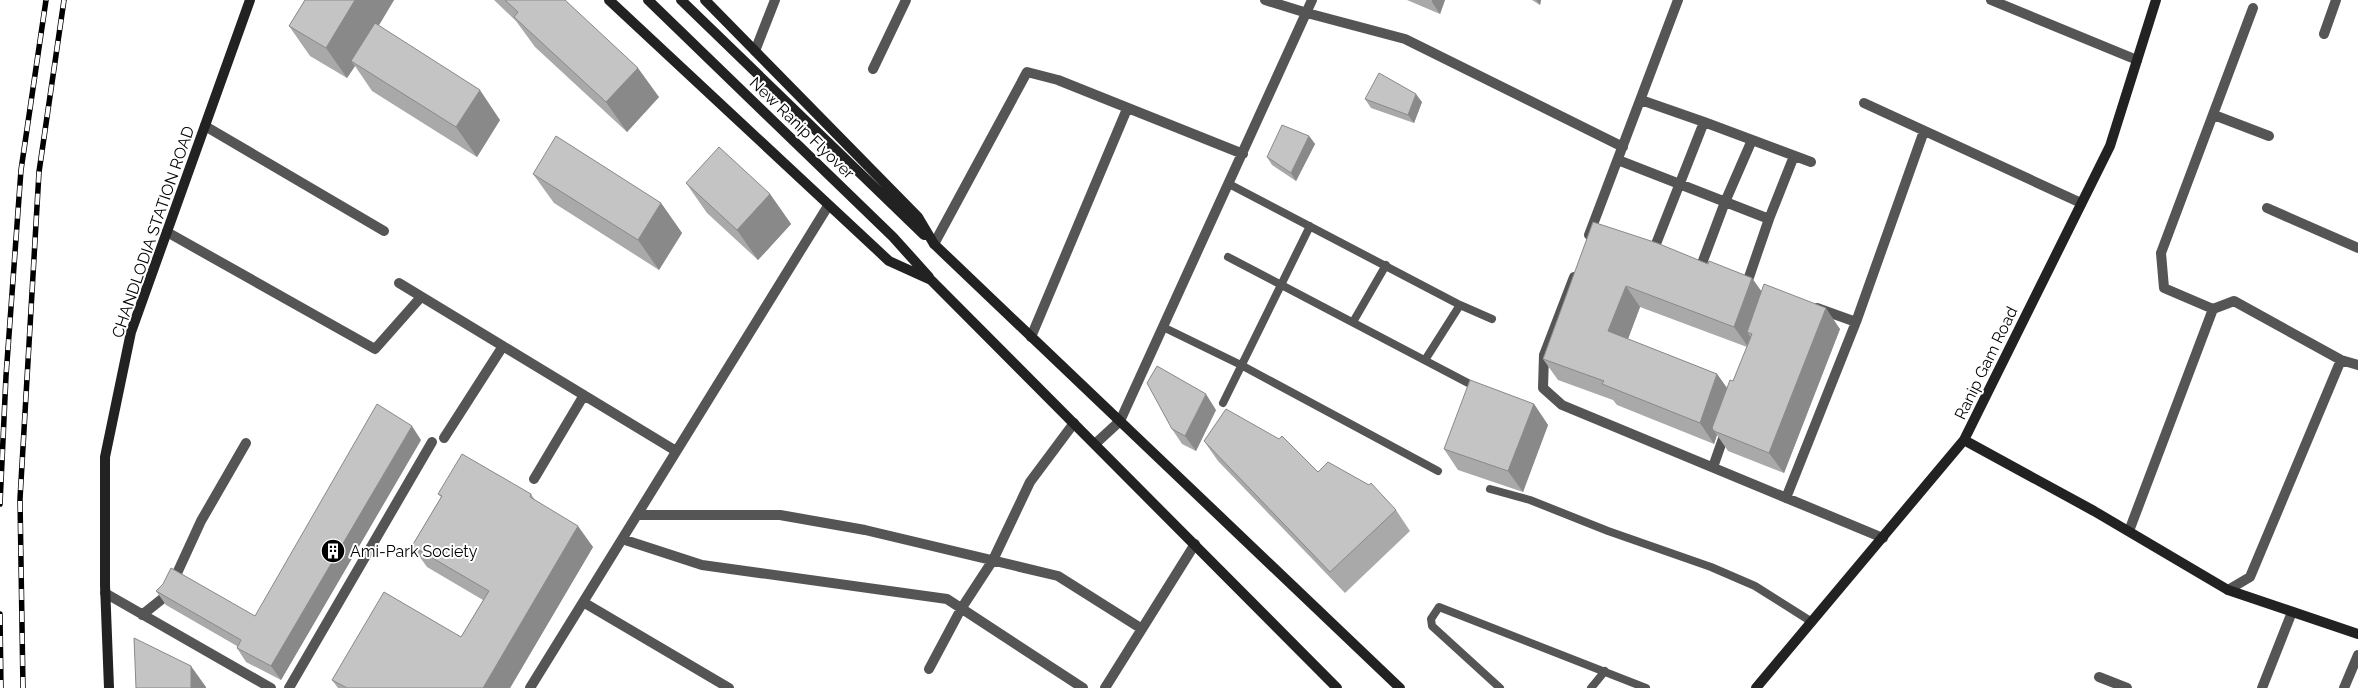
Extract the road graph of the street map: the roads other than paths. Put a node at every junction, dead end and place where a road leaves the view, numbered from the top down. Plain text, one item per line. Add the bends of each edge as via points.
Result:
1 (250, 0) edge
2 (609, 0) edge
3 (648, 0) edge
4 (681, 0) edge
5 (705, 0) edge
6 (775, 0) edge
7 (906, 0) edge
8 (1264, 0) edge
9 (1312, 0) edge
10 (1678, 0) edge
11 (1990, 0) edge
12 (2156, 0) edge
13 (2336, 0) edge
14 (2253, 8) dead end
15 (1307, 14) junction
16 (2324, 34) dead end
17 (755, 51) junction
18 (2137, 60) junction
19 (873, 69) dead end
20 (1641, 100) junction
21 (1864, 103) dead end
22 (1127, 109) junction
23 (2214, 115) junction
24 (1704, 122) junction
25 (205, 126) junction
26 (1924, 131) junction
27 (2269, 136) dead end
28 (1752, 140) junction
29 (1623, 147) junction
30 (1242, 154) junction
31 (1794, 156) junction
32 (1618, 160) junction
33 (1811, 162) dead end
34 (1229, 184) junction
35 (1678, 184) junction
36 (1725, 202) junction
37 (2081, 204) junction
38 (828, 206) junction
39 (2267, 208) dead end
40 (1769, 219) junction
41 (1310, 226) junction
42 (384, 231) dead end
43 (167, 232) junction
44 (934, 244) junction
45 (1585, 245) edge
46 (2358, 248) edge
47 (1654, 249) edge
48 (1228, 257) dead end
49 (1578, 264) edge
50 (1386, 265) junction
51 (1702, 266) edge
52 (931, 280) junction
53 (1281, 283) junction
54 (1747, 283) edge
55 (399, 284) dead end
56 (421, 297) junction
57 (1803, 303) edge
58 (1460, 305) junction
59 (2213, 309) junction
60 (1492, 320) dead end
61 (1353, 322) junction
62 (1856, 322) junction
63 (1163, 327) junction
64 (1031, 337) junction
65 (503, 346) junction
66 (1425, 360) junction
67 (2341, 360) junction
68 (1241, 365) junction
69 (2358, 366) edge
70 (1468, 383) edge
71 (584, 395) junction
72 (1223, 403) dead end
73 (1731, 416) edge
74 (1120, 421) junction
75 (1074, 423) junction
76 (444, 438) dead end
77 (1964, 440) junction
78 (432, 442) dead end
79 (246, 443) dead end
80 (1095, 444) junction
81 (676, 451) junction
82 (1713, 467) junction
83 (1438, 471) dead end
84 (534, 479) dead end
85 (1490, 488) edge
86 (1786, 498) junction
87 (636, 515) junction
88 (2129, 531) junction
89 (1882, 538) junction
90 (622, 539) junction
91 (1195, 544) junction
92 (993, 560) junction
93 (2228, 590) junction
94 (105, 593) junction
95 (583, 602) junction
96 (961, 609) junction
97 (2292, 612) junction
98 (142, 615) junction
99 (1812, 622) junction
100 (1142, 629) junction
101 (2358, 634) edge
102 (2358, 655) edge
103 (929, 669) dead end
104 (1605, 671) junction
105 (2099, 677) dead end
106 (109, 688) edge
107 (271, 688) edge
108 (289, 688) edge
109 (530, 688) edge
110 (729, 688) edge
111 (1083, 688) edge
112 (1105, 688) edge
113 (1337, 688) edge
114 (1400, 688) edge
115 (1500, 688) edge
116 (1591, 688) edge
117 (1646, 688) edge
118 (1756, 688) edge
119 (2127, 688) edge
120 (2262, 688) edge
121 (2344, 688) edge

1 - 25 street, CHANDLODIA STATION ROAD
2 - 38 street
3 - 52 street, New Ranip Flyover via 893,237
4 - 44 street, New Ranip Flyover
5 - 17 street
6 - 17 street
7 - 19 street
8 - 15 street
9 - 15 street
10 - 20 street
11 - 18 street
12 - 18 street, Ranip Gam Road
13 - 16 street
14 - 23 street
15 - 29 street via 1405,39
15 - 30 street
17 - 44 street via 918,217
18 - 37 street, Ranip Gam Road via 2110,146
20 - 24 street
20 - 29 street
21 - 26 street
22 - 30 street
22 - 44 street via 1058,80 1027,72
22 - 64 street
23 - 27 street
23 - 59 street via 2161,252 2164,288
24 - 28 street
24 - 35 street
25 - 42 street
25 - 43 street, CHANDLODIA STATION ROAD
26 - 37 street
26 - 62 street
28 - 31 street
28 - 36 street
29 - 32 street
30 - 34 street
31 - 33 street
31 - 40 street
32 - 35 street
32 - 45 street via 1597,229
34 - 41 lane
34 - 63 street
35 - 36 street
35 - 47 street
36 - 40 street
36 - 51 street
37 - 77 street, Ranip Gam Road
38 - 52 street via 889,261
38 - 81 street
39 - 46 street
40 - 54 street
41 - 50 lane
41 - 53 lane
43 - 56 street via 375,349
43 - 94 street, CHANDLODIA STATION ROAD via 132,332 105,457
44 - 64 street, New Ranip Flyover
48 - 53 lane
49 - 82 street via 1544,355 1543,388 1562,404
50 - 58 lane
50 - 61 lane
52 - 75 street, New Ranip Flyover
53 - 61 lane
53 - 68 lane
55 - 56 street
56 - 65 street
57 - 62 street
58 - 60 lane
58 - 66 lane
59 - 67 street via 2234,301
59 - 88 street
61 - 66 lane
62 - 86 street
63 - 68 lane
63 - 74 street
64 - 74 street, New Ranip Flyover
65 - 71 street
65 - 76 street
66 - 70 lane
67 - 69 street
67 - 93 street via 2250,577
68 - 72 lane
68 - 83 lane
71 - 81 street
71 - 84 street
73 - 82 street
74 - 80 street
74 - 114 street, New Ranip Flyover
75 - 80 street, New Ranip Flyover
75 - 92 street via 1030,482
77 - 88 street
77 - 89 street, Ranip Gam Road
78 - 108 street
79 - 98 street via 201,521 167,595
80 - 91 street, New Ranip Flyover
81 - 87 street
82 - 86 street
85 - 99 lane via 1711,567 1755,586
86 - 89 street
87 - 90 street
87 - 92 street via 780,515 865,530
88 - 93 street
89 - 99 street, Ranip Gam Road
90 - 95 street
90 - 96 street via 702,565 947,599
91 - 100 street
91 - 113 street, New Ranip Flyover
92 - 96 street
92 - 100 street via 1058,576
93 - 97 street
94 - 98 street
94 - 106 street, CHANDLODIA STATION ROAD
95 - 109 street
95 - 110 street
96 - 103 street
96 - 111 street
97 - 101 street
97 - 120 street
98 - 107 street
99 - 118 street, Ranip Gam Road
100 - 112 street
102 - 121 street
104 - 115 lane via 1438,607 1431,619 1432,626
104 - 116 lane
104 - 117 lane
105 - 119 street

